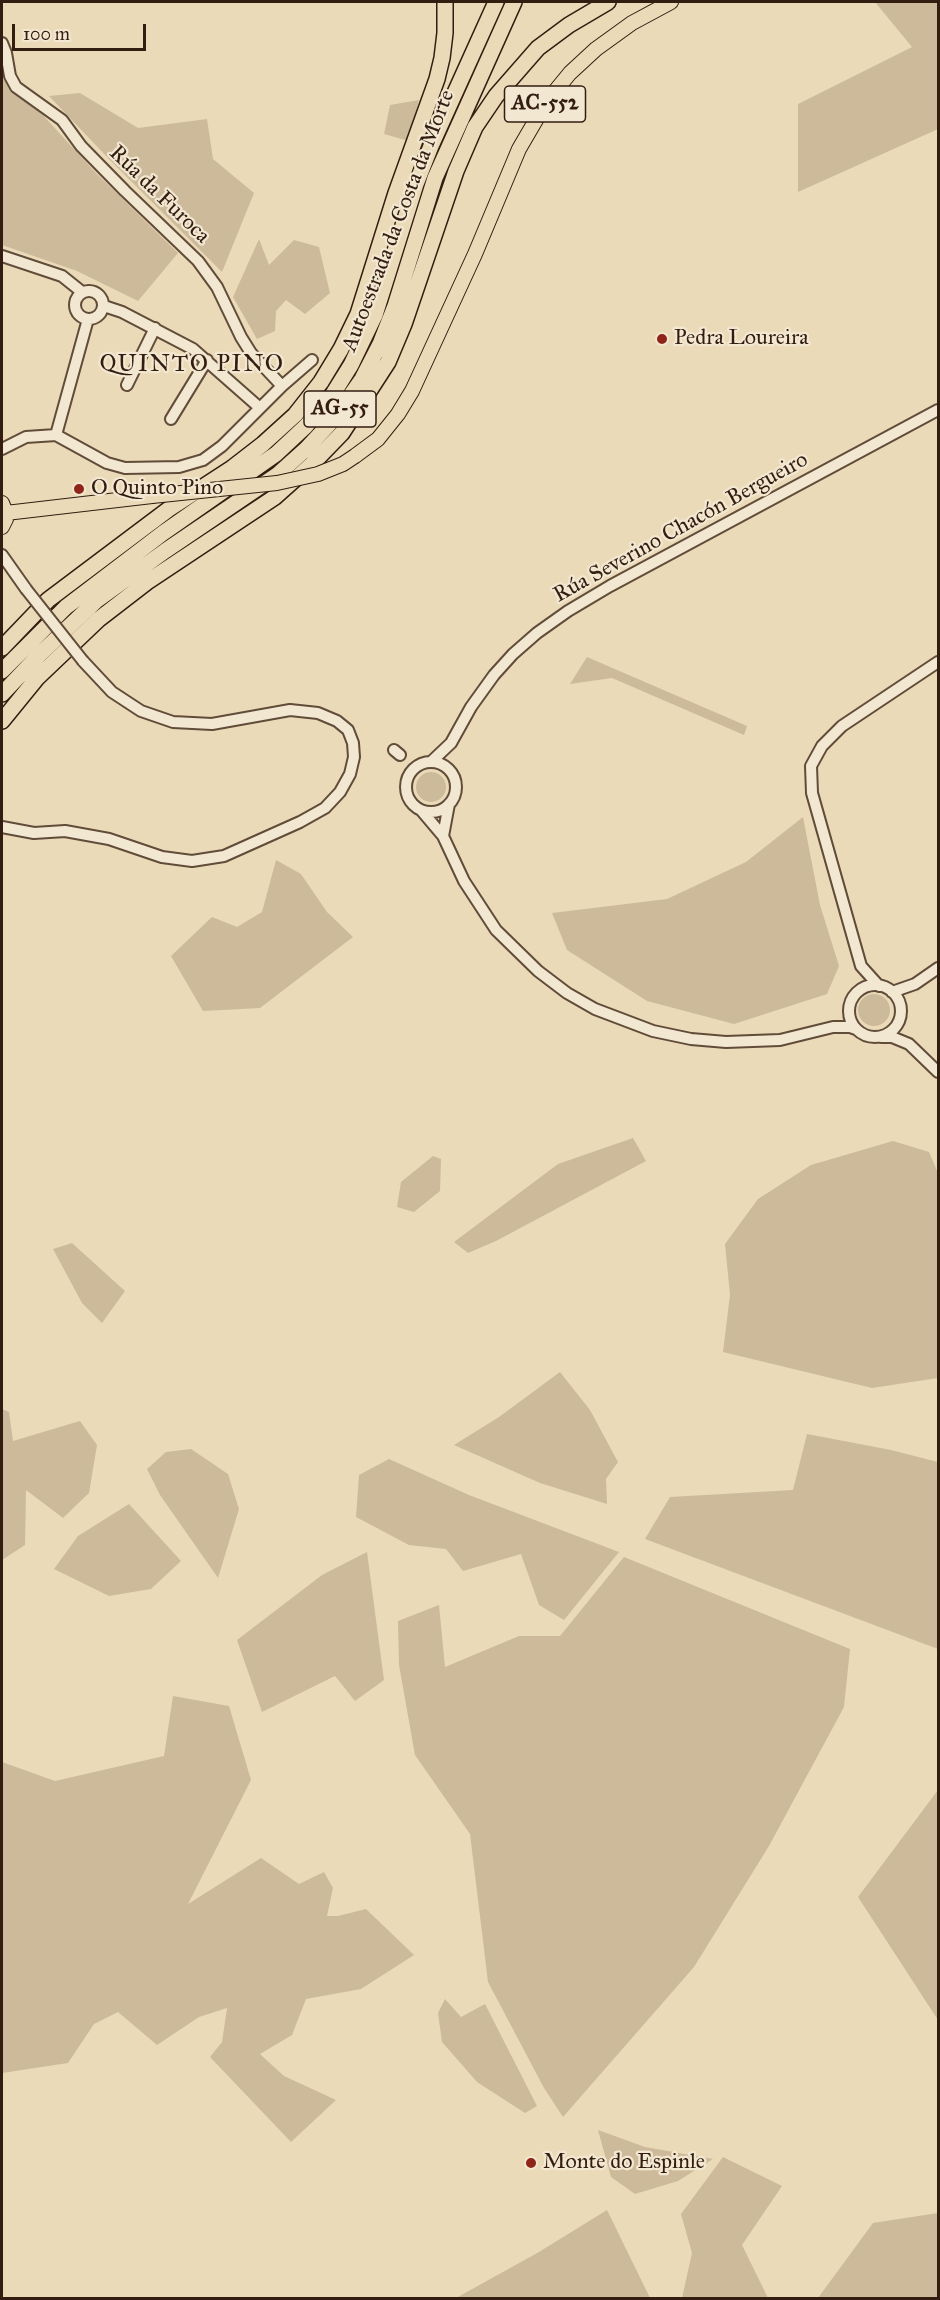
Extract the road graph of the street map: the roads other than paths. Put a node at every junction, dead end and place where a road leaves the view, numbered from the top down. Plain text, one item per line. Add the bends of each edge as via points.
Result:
1 (446, 2) edge
2 (496, 2) edge
3 (514, 2) edge
4 (608, 2) edge
5 (672, 2) edge
6 (2, 43) edge
7 (2, 256) edge
8 (82, 292) junction
9 (104, 306) junction
10 (88, 319) junction
11 (155, 328) junction
12 (207, 360) junction
13 (312, 360) dead end
14 (127, 385) dead end
15 (282, 386) junction
16 (260, 408) junction
17 (939, 410) edge
18 (171, 419) dead end
19 (56, 435) junction
20 (2, 449) edge
21 (4, 508) edge
22 (2, 527) edge
23 (2, 555) edge
24 (2, 648) edge
25 (939, 662) edge
26 (2, 671) edge
27 (2, 693) edge
28 (2, 721) edge
29 (451, 743) junction
30 (432, 761) junction
31 (446, 766) junction
32 (449, 804) junction
33 (421, 810) junction
34 (2, 827) edge
35 (443, 836) junction
36 (861, 966) junction
37 (939, 968) edge
38 (915, 984) junction
39 (879, 986) junction
40 (858, 992) junction
41 (892, 992) junction
42 (849, 1009) junction
43 (900, 1009) junction
44 (833, 1027) junction
45 (856, 1029) junction
46 (880, 1036) junction
47 (909, 1044) junction
48 (939, 1072) edge

1 - 24 highway via 437,79 358,314 321,382 295,415 263,444 169,508 48,600
2 - 26 highway, Autoestrada da Costa da Morte / AG-55 via 416,184 375,315 333,394 276,454 66,607
3 - 27 highway, Autoestrada da Costa da Morte / AG-55 via 435,178 380,344 362,379 333,419 277,475 96,601
4 - 28 highway via 538,48 475,127 388,362 342,433 275,497 147,582 99,619 37,678
5 - 21 main road, AC-552, bridge via 632,23 596,49 547,101 519,149 412,391 378,439 343,464 277,483
6 - 15 street, Rúa da Furoca via 16,87 62,120 81,146 198,261 217,287 251,353
7 - 8 street via 62,276
8 - 9 street via 97,292
8 - 10 street via 75,300 75,308
9 - 10 street via 98,316
9 - 11 street
10 - 19 street
11 - 12 street
11 - 14 street
12 - 16 street
12 - 18 street
13 - 15 street
15 - 16 street
16 - 19 street via 203,460 179,467 125,468 106,463
17 - 29 street, Rúa Severino Chacón Bergueiro via 568,610 524,644 494,675
19 - 20 street via 26,437
21 - 22 main road, AC-552
23 - 34 street, bridge via 83,661 112,692 141,711 173,722 212,724 290,710 318,713 348,730 354,757 340,792 325,808 224,856 192,861 162,857 109,839 65,831 34,833
25 - 36 street via 842,726 822,746 811,766 812,793
29 - 30 street, Rúa Severino Chacón Bergueiro
29 - 31 street, Rúa Severino Chacón Bergueiro
30 - 31 street
30 - 33 street via 414,767 405,783 410,802
31 - 32 street via 456,788
32 - 33 street via 436,811
32 - 35 street
33 - 35 street
35 - 44 street via 464,880 496,930 538,971 595,1010 652,1031 726,1042 780,1040
36 - 39 street
36 - 40 street
37 - 38 street
38 - 41 street
38 - 43 street
39 - 40 street
39 - 41 street
40 - 42 street
41 - 43 street
42 - 44 street
42 - 45 street
43 - 46 street via 894,1028
43 - 47 street
44 - 45 street
45 - 46 street via 867,1036
46 - 47 street
47 - 48 street

